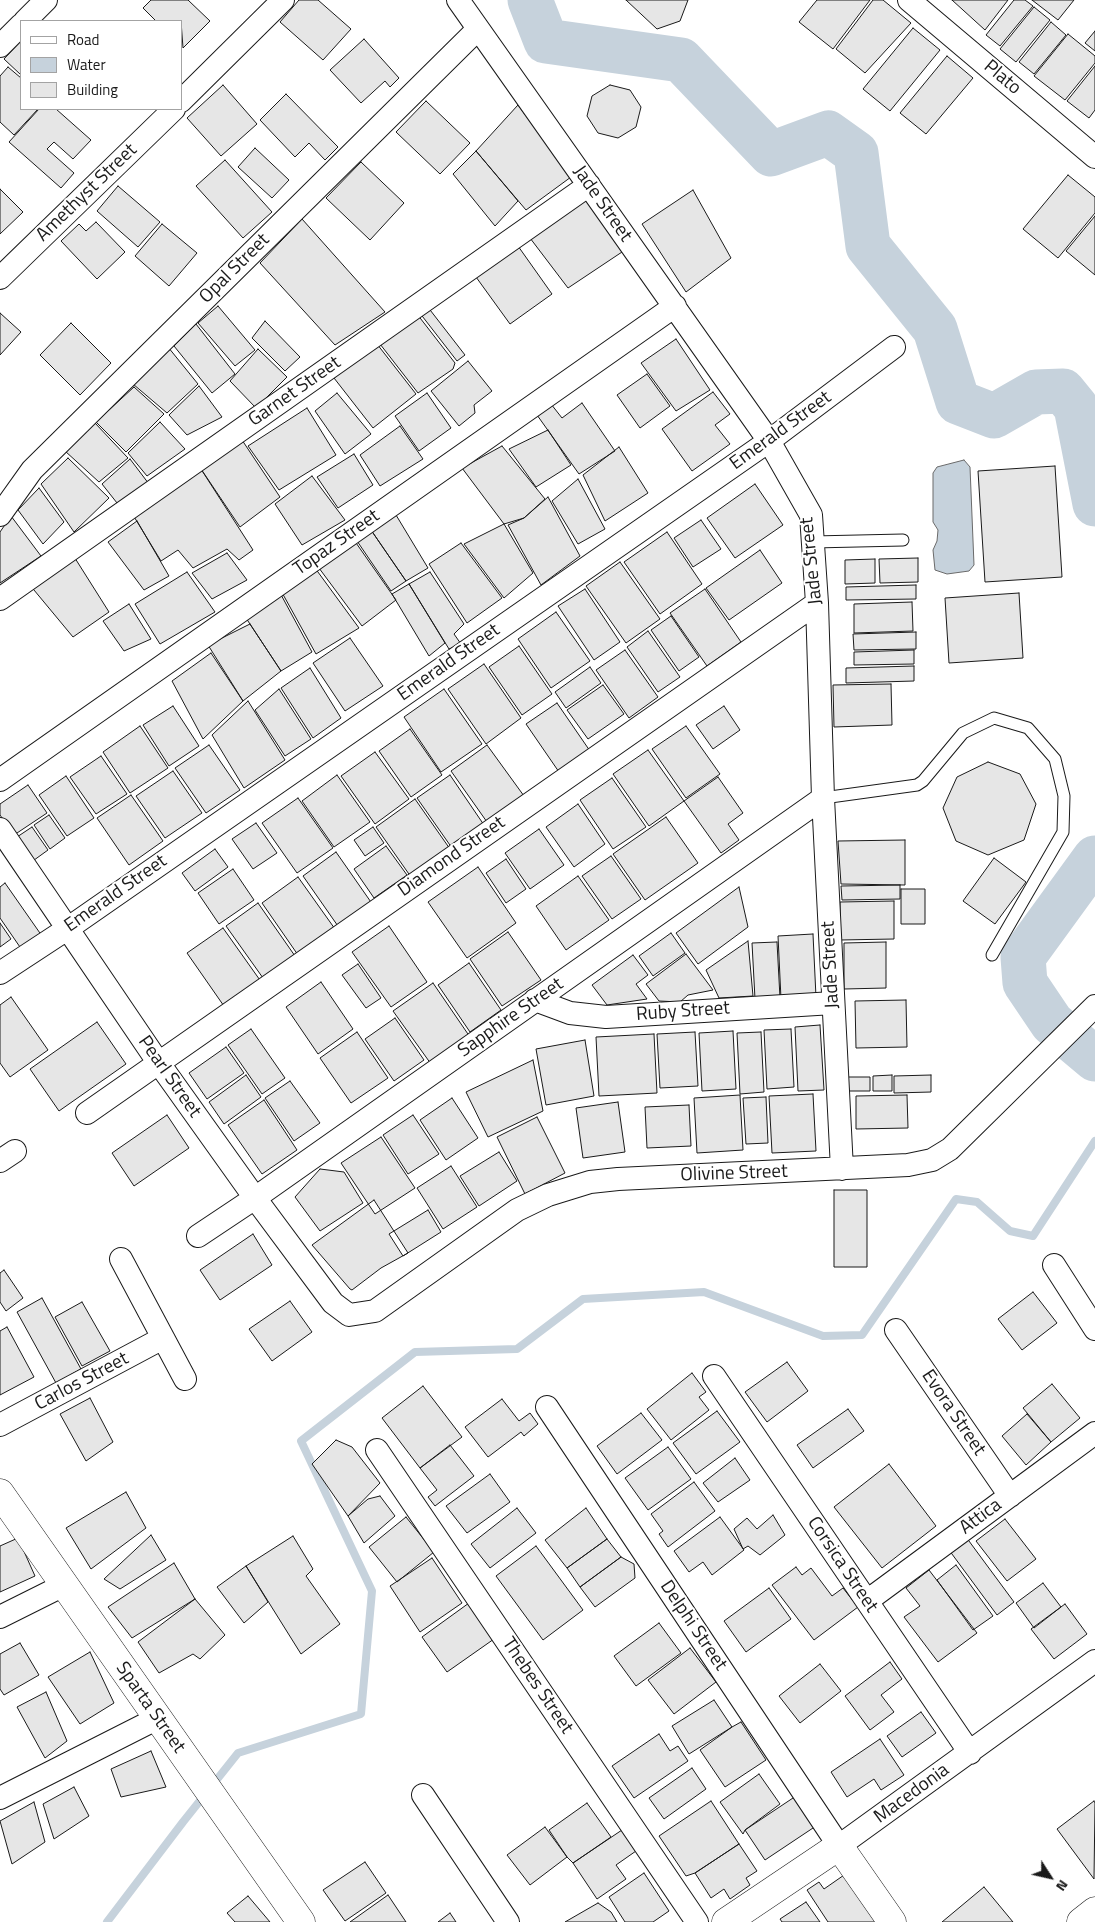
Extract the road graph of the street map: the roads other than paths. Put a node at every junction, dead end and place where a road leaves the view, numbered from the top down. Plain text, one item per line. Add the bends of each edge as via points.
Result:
1 (46, 0) edge
2 (283, 0) edge
3 (458, 0) edge
4 (909, 0) edge
5 (26, 20) edge
6 (20, 26) edge
7 (478, 29) junction
8 (0, 46) edge
9 (182, 100) edge
10 (173, 110) edge
11 (1095, 156) edge
12 (589, 185) junction
13 (0, 278) edge
14 (675, 306) junction
15 (894, 347) dead end
16 (770, 441) junction
17 (0, 515) edge
18 (903, 540) dead end
19 (813, 542) junction
20 (0, 599) edge
21 (817, 603) junction
22 (0, 780) edge
23 (823, 798) junction
24 (0, 829) edge
25 (67, 929) junction
26 (992, 955) dead end
27 (0, 973) edge
28 (535, 1000) junction
29 (833, 1003) junction
30 (1089, 1012) edge
31 (158, 1062) junction
32 (87, 1113) dead end
33 (842, 1169) junction
34 (254, 1198) junction
35 (198, 1236) dead end
36 (121, 1259) dead end
37 (1054, 1266) dead end
38 (349, 1315) joint
39 (1095, 1329) edge
40 (896, 1330) dead end
41 (163, 1338) junction
42 (714, 1376) dead end
43 (185, 1379) dead end
44 (547, 1407) dead end
45 (0, 1425) edge
46 (1095, 1433) edge
47 (378, 1450) dead end
48 (0, 1493) edge
49 (1010, 1496) junction
50 (64, 1585) junction
51 (867, 1601) junction
52 (0, 1617) edge
53 (1095, 1661) edge
54 (158, 1718) junction
55 (970, 1753) junction
56 (423, 1795) dead end
57 (0, 1798) edge
58 (839, 1846) junction
59 (1095, 1911) edge
60 (301, 1922) edge
61 (508, 1922) edge
62 (697, 1922) edge
63 (726, 1922) edge
64 (892, 1922) edge
65 (1081, 1922) edge

1 - 5 street
2 - 9 street
3 - 7 street, Jade Street
4 - 11 street, Plato
6 - 8 street
7 - 12 street, Jade Street
7 - 17 street, Opal Street via 32,470
10 - 13 street, Amethyst Street
12 - 14 street, Jade Street
12 - 20 street, Garnet Street
14 - 16 street, Jade Street
14 - 22 street, Topaz Street
15 - 16 street, Emerald Street
16 - 19 street, Jade Street via 811,515
16 - 25 street, Emerald Street
18 - 19 lane
19 - 21 street, Jade Street
21 - 23 street, Jade Street
21 - 31 street, Diamond Street
23 - 26 lane via 917,785 963,732 994,718 1028,728 1055,759 1064,796 1062,832
23 - 28 street, Sapphire Street
23 - 29 street, Jade Street
24 - 25 street, Pearl Street
25 - 27 street, Emerald Street
25 - 31 street, Pearl Street
28 - 29 street, Ruby Street via 570,1013 606,1017
28 - 34 street, Sapphire Street
29 - 33 street, Jade Street
30 - 33 street, Olivine Street via 950,1149 932,1160 908,1165
31 - 32 street, Diamond Street
31 - 34 street, Pearl Street
33 - 38 street, Olivine Street via 618,1179 574,1186 517,1210 375,1311
34 - 35 street, Sapphire Street
34 - 38 street, Pearl Street via 333,1303
36 - 41 street
37 - 39 street
40 - 49 street, Evora Street
41 - 43 street
41 - 45 street, Carlos Street
42 - 51 street, Corsica Street
44 - 58 street, Delphi Street
46 - 49 street, Attica
47 - 62 street, Thebes Street
48 - 50 street, Sparta Street
49 - 51 street, Attica
50 - 52 street
50 - 54 street, Sparta Street
51 - 55 street, Corsica Street
53 - 55 street, Macedonia
54 - 57 street
54 - 60 street, Sparta Street
55 - 58 street, Macedonia
56 - 61 street
58 - 63 street, Macedonia
58 - 64 street
59 - 65 street

